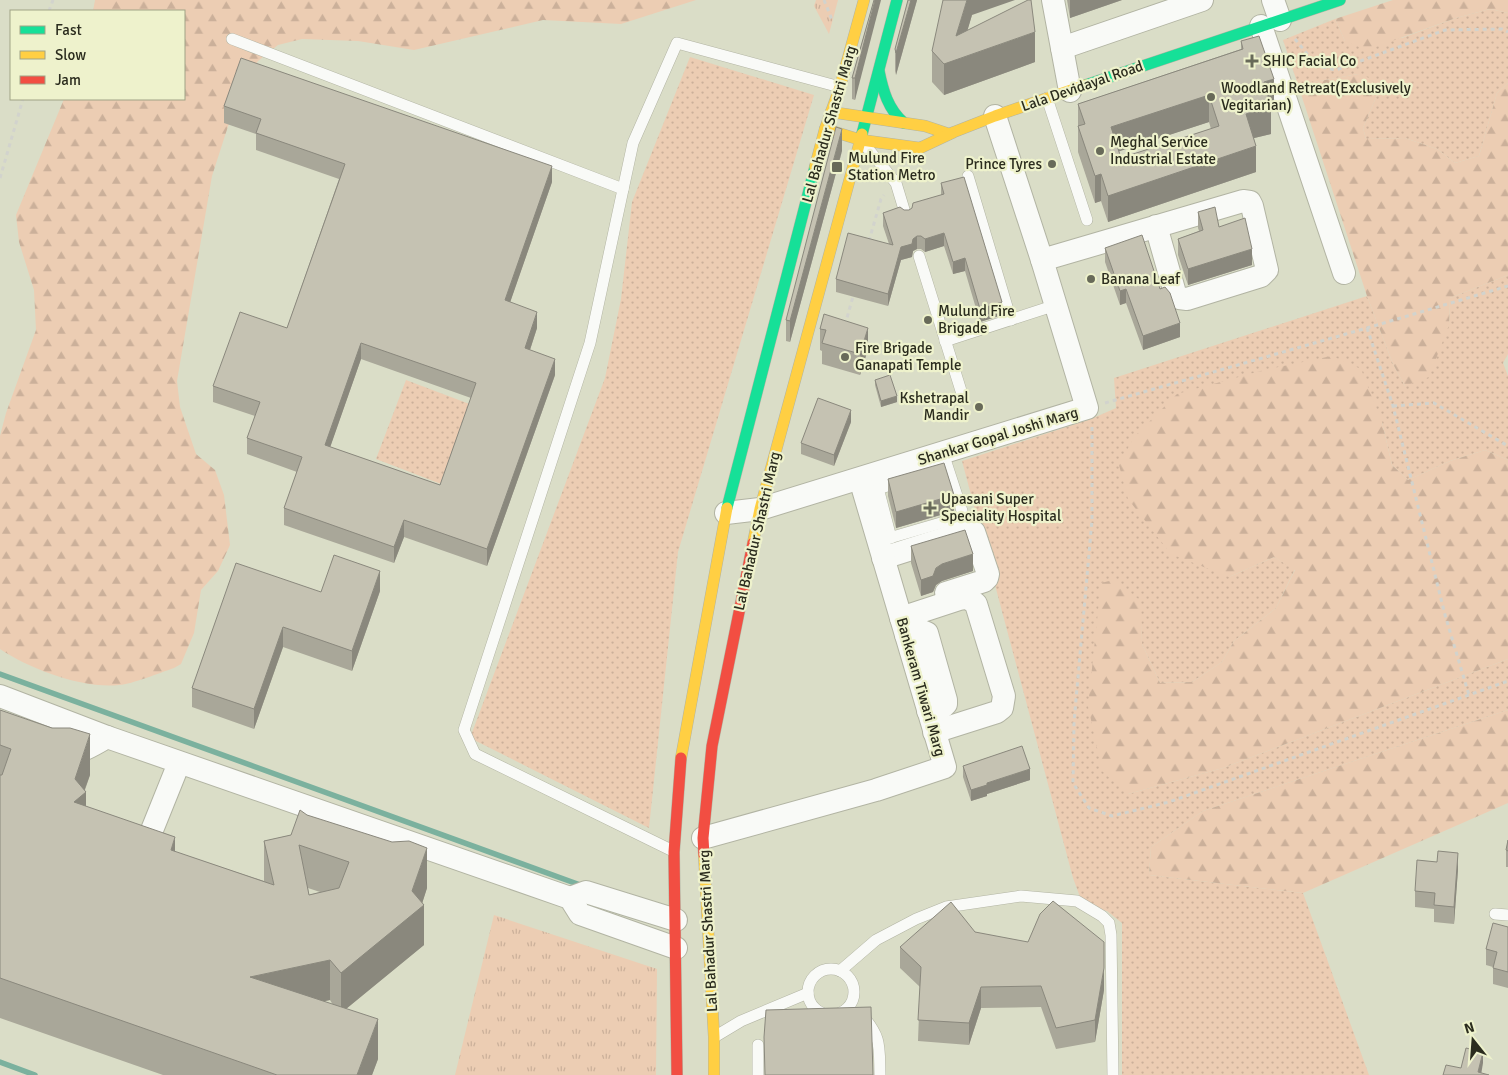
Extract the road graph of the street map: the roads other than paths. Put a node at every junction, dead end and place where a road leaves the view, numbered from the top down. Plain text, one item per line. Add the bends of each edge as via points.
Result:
1 (864, 0) edge
2 (897, 0) edge
3 (1053, 0) edge
4 (1202, 0) edge
5 (1340, 0) edge
6 (1271, 15) edge
7 (232, 39) dead end
8 (1062, 48) junction
9 (879, 70) junction
10 (840, 87) junction
11 (1070, 90) junction
12 (1047, 98) junction
13 (831, 112) junction
14 (995, 116) junction
15 (867, 117) junction
16 (904, 123) junction
17 (825, 129) junction
18 (949, 134) junction
19 (861, 140) junction
20 (968, 176) dead end
21 (623, 189) junction
22 (906, 216) edge
23 (1087, 220) dead end
24 (1156, 226) junction
25 (919, 256) dead end
26 (1042, 260) junction
27 (1344, 273) dead end
28 (1056, 305) junction
29 (1011, 320) junction
30 (945, 341) junction
31 (962, 394) dead end
32 (944, 463) junction
33 (913, 478) edge
34 (872, 484) junction
35 (760, 509) junction
36 (726, 512) junction
37 (886, 548) junction
38 (905, 619) junction
39 (0, 696) edge
40 (935, 720) junction
41 (107, 737) junction
42 (37, 749) edge
43 (179, 763) junction
44 (297, 804) junction
45 (305, 830) edge
46 (703, 838) junction
47 (148, 840) edge
48 (674, 852) junction
49 (440, 853) junction
50 (414, 865) edge
51 (570, 898) junction
52 (1495, 914) dead end
53 (1508, 915) edge
54 (676, 920) junction
55 (676, 948) junction
56 (840, 970) junction
57 (808, 993) junction
58 (852, 1002) junction
59 (714, 1036) junction
60 (758, 1045) dead end
61 (677, 1075) edge
62 (714, 1075) edge
63 (758, 1075) edge
64 (880, 1075) edge
65 (1113, 1075) edge

1 - 10 main road, Lal Bahadur Shastri Marg
2 - 9 main road, Lal Bahadur Shastri Marg
3 - 8 street
4 - 8 street
5 - 6 main road, Lala Devidayal Road
6 - 11 main road, Lala Devidayal Road
6 - 27 street
7 - 21 lane
8 - 11 street
9 - 15 main road, Lal Bahadur Shastri Marg
9 - 16 main road via 889,106
10 - 13 main road, Lal Bahadur Shastri Marg
10 - 21 lane via 677,42 633,143
11 - 12 main road, Lala Devidayal Road
12 - 14 main road, Lala Devidayal Road
12 - 23 lane
13 - 15 main road
13 - 17 main road, Lal Bahadur Shastri Marg
14 - 18 main road, Lala Devidayal Road
14 - 26 street, Shankar Gopal Joshi Marg
15 - 16 main road
15 - 19 main road, Lal Bahadur Shastri Marg
16 - 18 main road
17 - 19 main road, Lala Devidayal Road
17 - 36 main road, Lal Bahadur Shastri Marg
18 - 19 main road, Lala Devidayal Road via 920,148
19 - 22 lane via 896,183
19 - 35 main road, Lal Bahadur Shastri Marg
20 - 29 lane
21 - 48 lane via 590,343 464,730 475,754
24 - 24 street via 1179,298 1187,299 1252,279 1267,270 1250,202 1243,200
24 - 26 street
25 - 30 lane
26 - 28 street, Shankar Gopal Joshi Marg
28 - 29 lane
28 - 32 street, Shankar Gopal Joshi Marg via 1087,408
29 - 30 lane
30 - 31 lane
32 - 34 street, Shankar Gopal Joshi Marg
32 - 37 lane via 962,515
33 - 34 lane
34 - 35 street, Shankar Gopal Joshi Marg
34 - 37 street, Bankeram Tiwari Marg
35 - 36 street, Shankar Gopal Joshi Marg
35 - 46 main road, Lal Bahadur Shastri Marg via 712,746
36 - 48 main road, Lal Bahadur Shastri Marg via 680,764
37 - 38 street, Bankeram Tiwari Marg
37 - 38 street via 971,531 975,534 988,574 984,581
38 - 40 street, Bankeram Tiwari Marg
38 - 40 street via 959,598 971,599 976,604 1004,696 1002,708 997,712
39 - 41 street
40 - 46 street, Bankeram Tiwari Marg via 945,767 876,790
41 - 42 street via 90,748 69,754 56,756
41 - 43 street
43 - 44 street
43 - 47 street
44 - 45 street
44 - 49 street
46 - 59 main road, Lal Bahadur Shastri Marg
48 - 54 main road, Lal Bahadur Shastri Marg
49 - 50 street
49 - 51 street
51 - 54 street via 586,892
51 - 55 street via 580,914
52 - 53 lane
54 - 55 main road, Lal Bahadur Shastri Marg
55 - 61 main road, Lal Bahadur Shastri Marg
56 - 57 lane via 824,970 818,974
56 - 58 lane via 851,980
56 - 65 lane via 876,940 946,907 1021,896 1077,901 1109,923
57 - 58 lane via 814,1007 826,1014 841,1012
57 - 59 lane
58 - 64 lane via 877,1035
59 - 62 main road, Lal Bahadur Shastri Marg
60 - 63 lane

